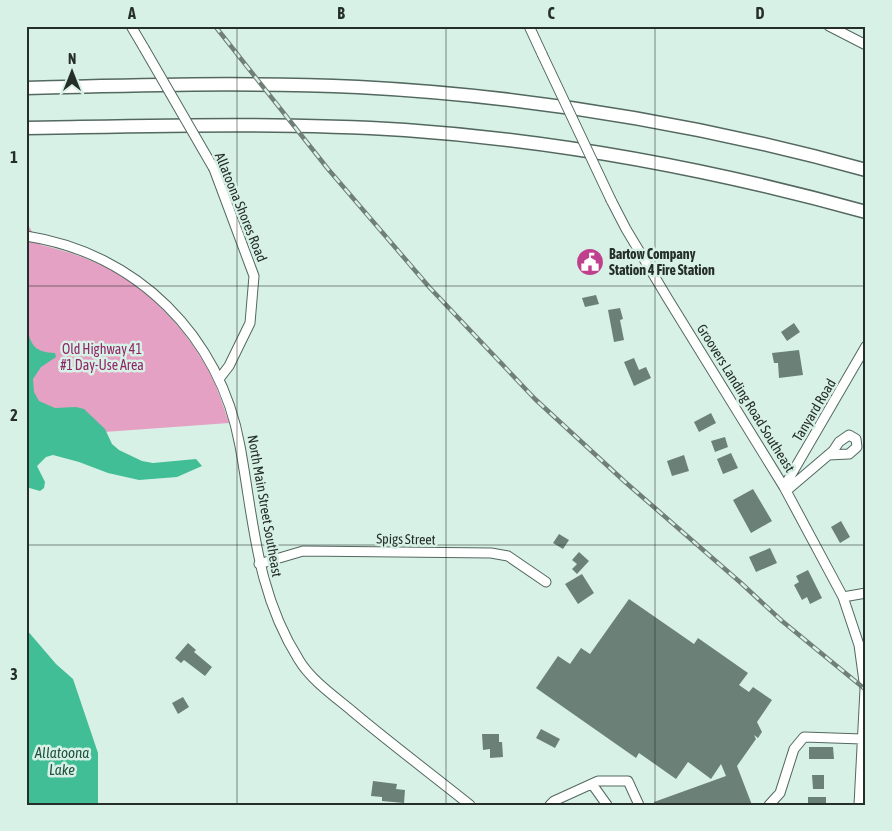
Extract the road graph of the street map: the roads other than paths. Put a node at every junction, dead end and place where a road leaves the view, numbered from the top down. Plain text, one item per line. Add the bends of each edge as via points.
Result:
1 (131, 26) edge
2 (529, 26) edge
3 (829, 26) edge
4 (866, 45) edge
5 (26, 88) edge
6 (26, 128) edge
7 (866, 170) edge
8 (866, 212) edge
9 (26, 236) edge
10 (866, 346) edge
11 (219, 379) junction
12 (828, 456) dead end
13 (785, 489) junction
14 (259, 564) junction
15 (546, 582) dead end
16 (866, 593) edge
17 (843, 597) junction
18 (862, 739) junction
19 (592, 784) junction
20 (470, 805) edge
21 (550, 805) edge
22 (607, 805) edge
23 (639, 805) edge
24 (769, 805) edge
25 (859, 805) edge

1 - 11 street, Allatoona Shores Road, bridge via 214,169 254,276 250,323
2 - 13 street, Groovers Landing Road Southeast, bridge via 626,229
3 - 4 street
5 - 7 highway via 290,85 493,98 693,128
6 - 8 highway via 284,125 452,134 580,149 685,168 774,187
9 - 11 street, North Main Street Southeast via 92,254 143,285 187,328
10 - 13 street, Tanyard Road
11 - 14 street, North Main Street Southeast via 229,402 240,445
12 - 13 street
13 - 17 street, Groovers Landing Road Southeast
14 - 15 street, Spigs Street via 303,551 491,553 508,556
14 - 20 street, North Main Street Southeast via 275,615 307,672
16 - 17 street
17 - 18 street, Groovers Landing Road Southeast via 859,645 865,689
18 - 24 street via 804,737 794,750 780,793
18 - 25 street, Groovers Landing Road Southeast
19 - 21 street
19 - 22 street
19 - 23 street via 628,781

